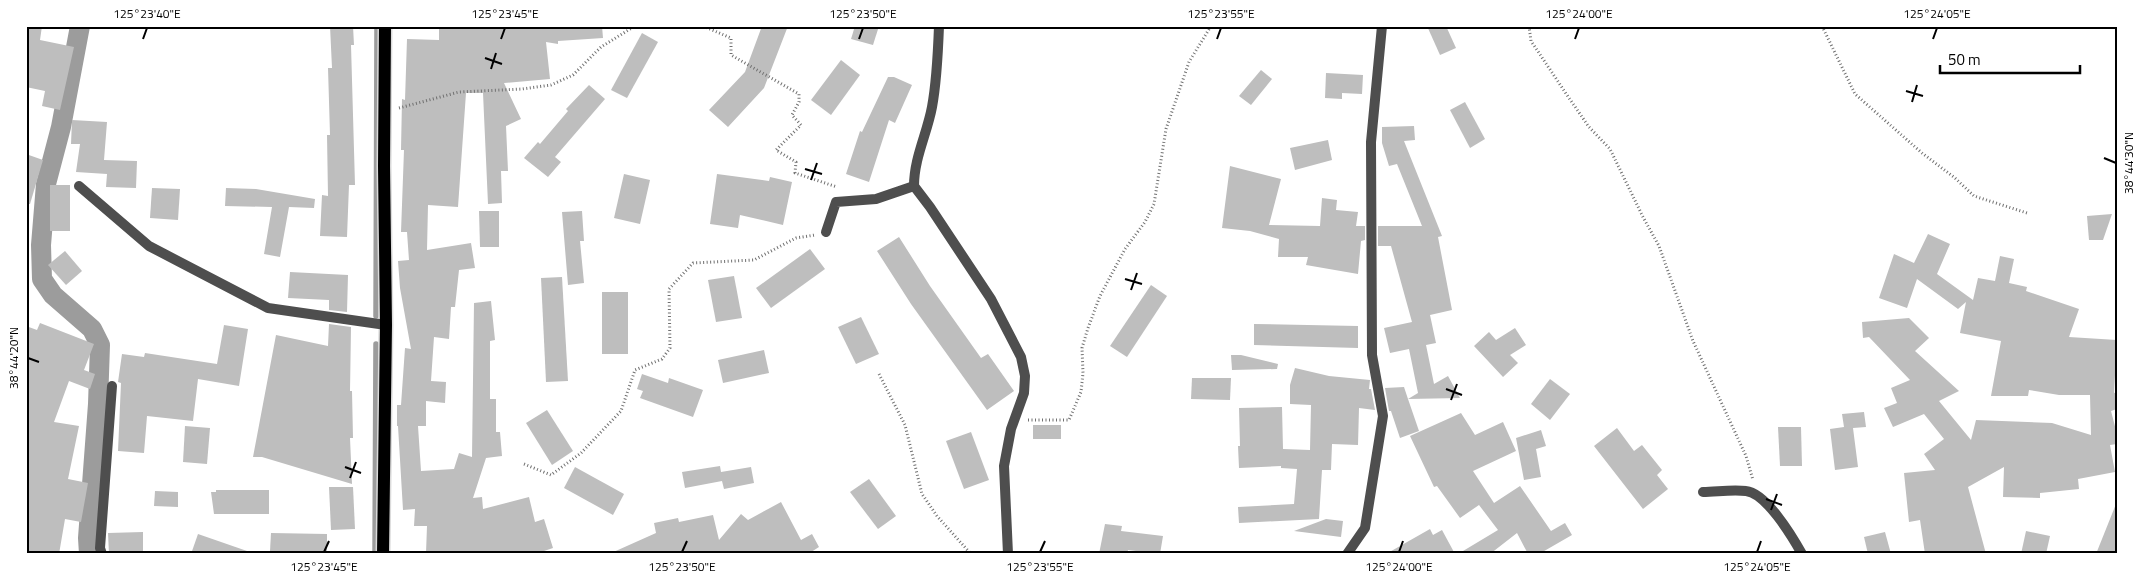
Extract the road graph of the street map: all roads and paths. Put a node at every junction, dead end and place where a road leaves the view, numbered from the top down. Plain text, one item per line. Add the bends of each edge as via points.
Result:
1 (386, 26) edge
2 (635, 26) edge
3 (703, 26) edge
4 (940, 26) edge
5 (1211, 26) edge
6 (1382, 26) edge
7 (1529, 26) edge
8 (1822, 26) edge
9 (384, 112) junction
10 (79, 186) dead end
11 (914, 186) junction
12 (839, 187) dead end
13 (2026, 213) dead end
14 (826, 232) joint
15 (386, 325) junction
16 (879, 374) dead end
17 (112, 386) dead end
18 (1014, 420) junction
19 (524, 464) dead end
20 (1702, 492) dead end
21 (1758, 495) junction
22 (102, 554) edge
23 (383, 554) edge
24 (972, 554) edge
25 (1008, 554) edge
26 (1347, 554) edge
27 (1802, 554) edge

1 - 9 main road
2 - 9 path via 601,47 573,74 551,85 459,92
3 - 12 path via 731,38 731,56 799,94 792,115 801,125 776,150 796,162 795,173
4 - 11 street via 932,108 914,172
5 - 18 path via 1189,62 1166,129 1154,204 1100,296 1088,328 1082,348 1082,392 1069,420
6 - 26 street via 1371,152 1372,356 1383,416 1366,528
7 - 21 path via 1531,41 1589,127 1610,149 1642,218 1659,246 1693,341 1746,456
8 - 13 path via 1855,94 1974,196
9 - 15 main road
10 - 15 street via 148,246 268,308
11 - 14 street via 876,199 836,202
11 - 18 street via 991,299 1022,357 1024,393
14 - 19 path via 796,238 754,260 693,263 669,289 670,348 662,359 635,370 621,411 581,453 551,475
15 - 23 main road
16 - 24 path via 905,425 922,494
17 - 22 street
18 - 25 street via 1004,466
20 - 21 street via 1746,491
21 - 27 street

